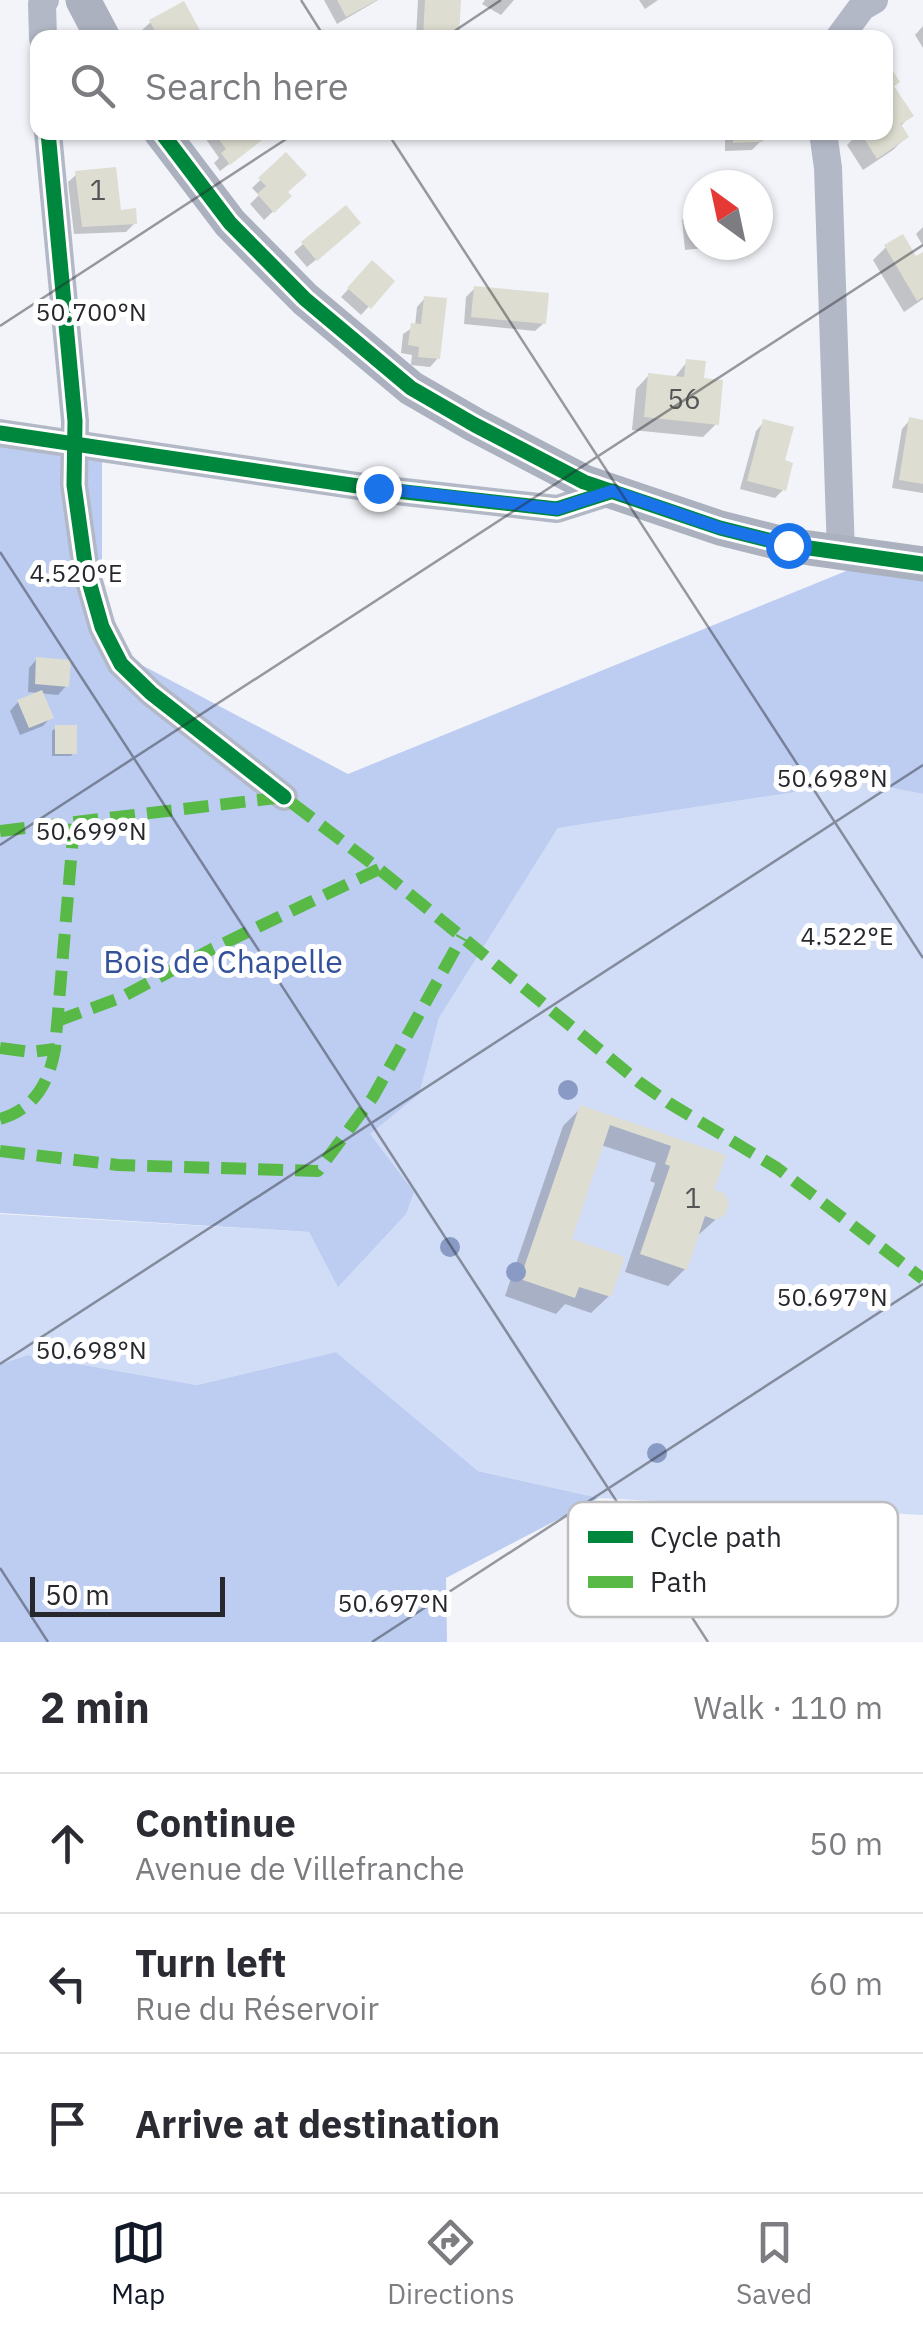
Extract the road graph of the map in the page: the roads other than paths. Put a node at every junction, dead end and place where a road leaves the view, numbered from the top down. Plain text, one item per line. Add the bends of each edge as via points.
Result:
1 (45, 0) edge
2 (84, 0) edge
3 (874, 0) edge
4 (43, 30) edge
5 (100, 30) edge
6 (845, 30) edge
7 (49, 140) edge
8 (167, 140) edge
9 (824, 140) edge
10 (0, 433) edge
11 (74, 445) junction
12 (612, 491) junction
13 (840, 554) junction
14 (923, 564) edge
15 (284, 798) dead end

1 - 4 street
2 - 5 main road
3 - 6 street
7 - 11 street
8 - 12 main road via 230,223 305,300 411,388 561,472
9 - 13 street
10 - 11 street
11 - 12 street via 557,509
11 - 15 street via 86,571 121,664
12 - 13 main road via 720,528
13 - 14 main road

